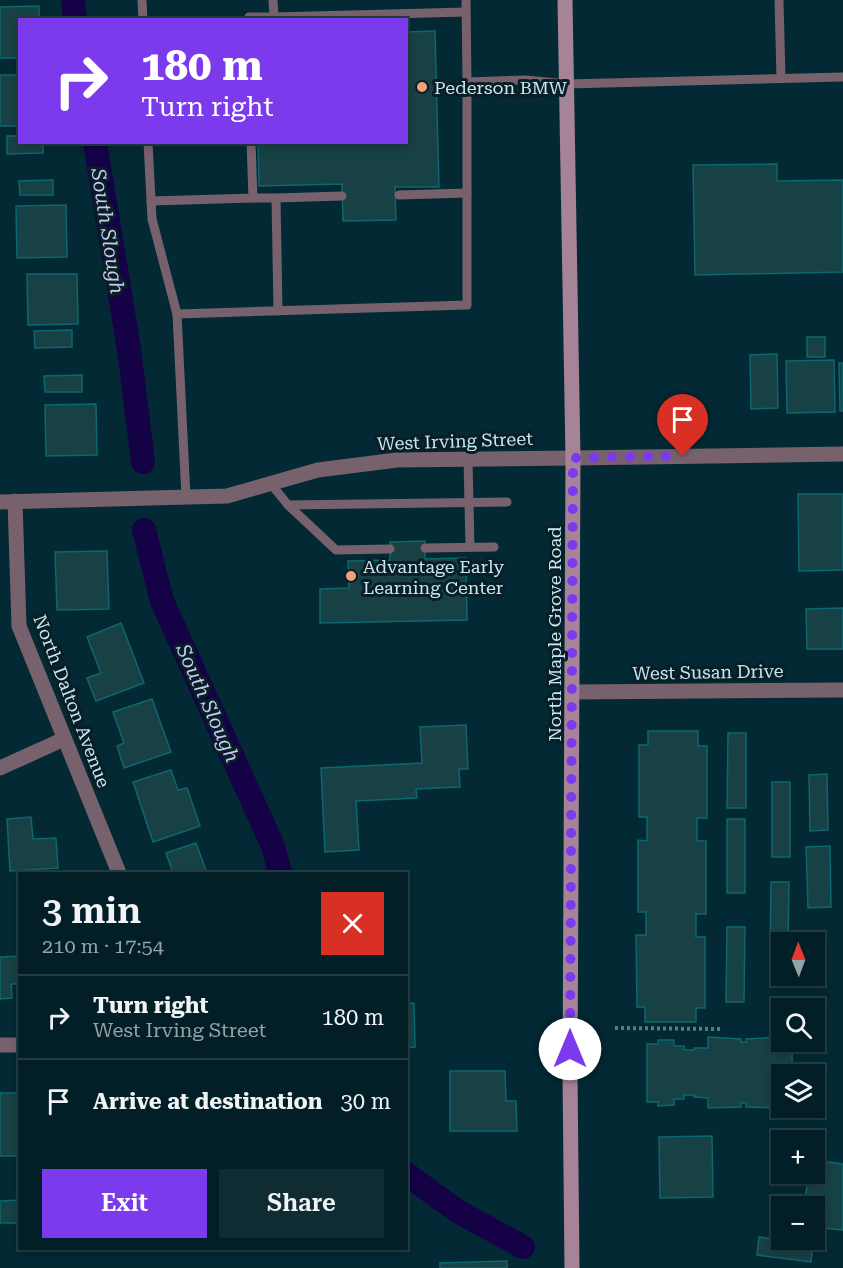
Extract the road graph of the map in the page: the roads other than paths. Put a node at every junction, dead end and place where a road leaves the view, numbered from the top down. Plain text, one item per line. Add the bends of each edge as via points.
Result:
1 (142, 0) edge
2 (273, 0) edge
3 (466, 0) edge
4 (565, 0) edge
5 (779, 0) edge
6 (466, 12) junction
7 (274, 17) junction
8 (143, 18) edge
9 (249, 18) edge
10 (843, 77) edge
11 (781, 78) junction
12 (467, 82) junction
13 (567, 84) junction
14 (148, 144) edge
15 (251, 144) edge
16 (467, 193) junction
17 (399, 195) dead end
18 (342, 196) dead end
19 (253, 198) junction
20 (276, 198) junction
21 (151, 201) junction
22 (278, 311) junction
23 (177, 314) junction
24 (843, 454) edge
25 (573, 458) junction
26 (468, 459) junction
27 (271, 484) junction
28 (186, 497) junction
29 (8, 501) edge
30 (469, 502) junction
31 (507, 502) dead end
32 (288, 506) junction
33 (494, 547) dead end
34 (425, 548) dead end
35 (470, 548) junction
36 (390, 549) dead end
37 (843, 690) edge
38 (573, 692) junction
39 (64, 739) junction
40 (0, 768) edge
41 (119, 872) edge
42 (0, 1045) edge
43 (18, 1045) edge
44 (572, 1265) edge

1 - 8 lane
2 - 7 lane
3 - 6 lane
4 - 13 main road, North Maple Grove Road
5 - 11 lane
6 - 7 lane
6 - 12 lane
7 - 9 lane
10 - 11 lane
11 - 13 lane
12 - 13 lane via 525,80
12 - 16 lane
13 - 25 main road, North Maple Grove Road
14 - 21 lane
15 - 19 lane
16 - 17 lane
16 - 22 lane via 467,305
18 - 20 lane
19 - 20 lane
19 - 21 lane
20 - 22 lane
21 - 23 lane via 152,219
22 - 23 lane
23 - 28 lane
24 - 25 street, West Irving Street
25 - 26 street, West Irving Street
25 - 38 main road, North Maple Grove Road
26 - 27 street, West Irving Street via 397,459 318,470
26 - 30 lane
27 - 28 street, West Irving Street via 227,496
27 - 32 lane
28 - 29 street, West Irving Street
29 - 39 street, North Dalton Avenue via 19,626
30 - 31 lane
30 - 32 lane
30 - 35 lane
32 - 36 lane via 336,550
33 - 35 lane
34 - 35 lane
37 - 38 street, West Susan Drive
38 - 44 main road, North Maple Grove Road
39 - 40 street
39 - 41 street, North Dalton Avenue
42 - 43 street

